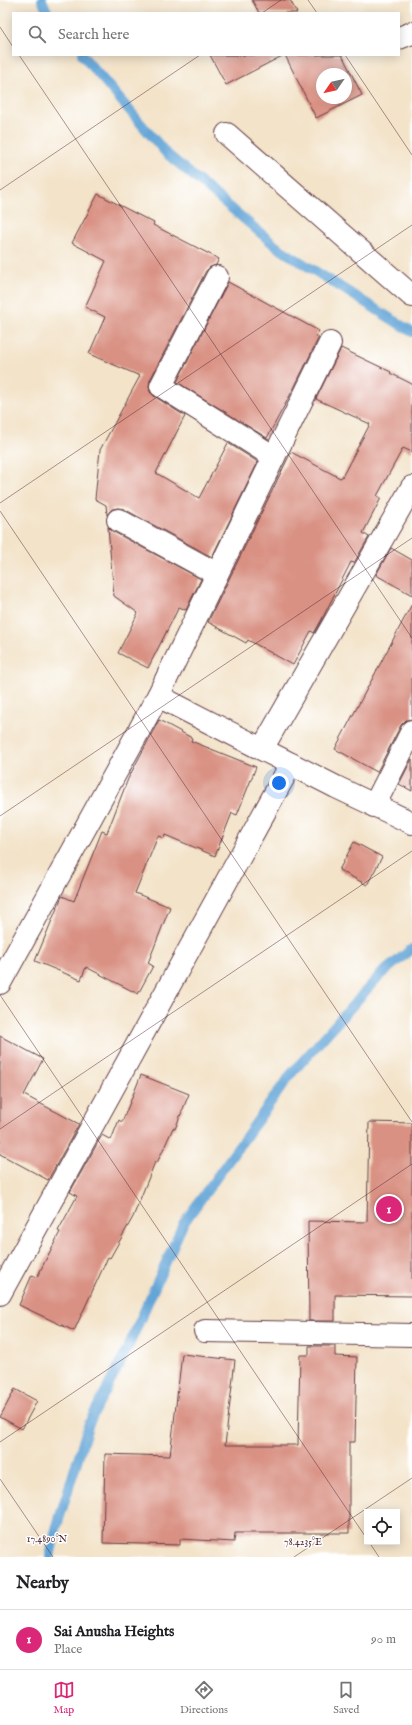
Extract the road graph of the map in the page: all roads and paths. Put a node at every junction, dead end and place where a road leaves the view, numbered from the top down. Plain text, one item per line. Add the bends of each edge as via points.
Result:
1 (412, 33) edge
2 (400, 38) edge
3 (227, 134) dead end
4 (217, 276) dead end
5 (412, 296) edge
6 (330, 343) dead end
7 (274, 457) junction
8 (412, 487) edge
9 (118, 520) dead end
10 (217, 574) junction
11 (158, 696) junction
12 (412, 731) edge
13 (262, 749) junction
14 (291, 764) junction
15 (374, 806) junction
16 (412, 823) edge
17 (0, 983) edge
18 (3, 1281) edge
19 (205, 1331) dead end
20 (412, 1335) edge

1 - 2 street
3 - 5 street
4 - 7 street via 162,386
6 - 7 street
7 - 10 street
8 - 13 street
9 - 10 street
10 - 11 street
11 - 13 street
11 - 17 street
12 - 15 street
13 - 14 street
14 - 15 street
14 - 18 street
15 - 16 street
19 - 20 street

